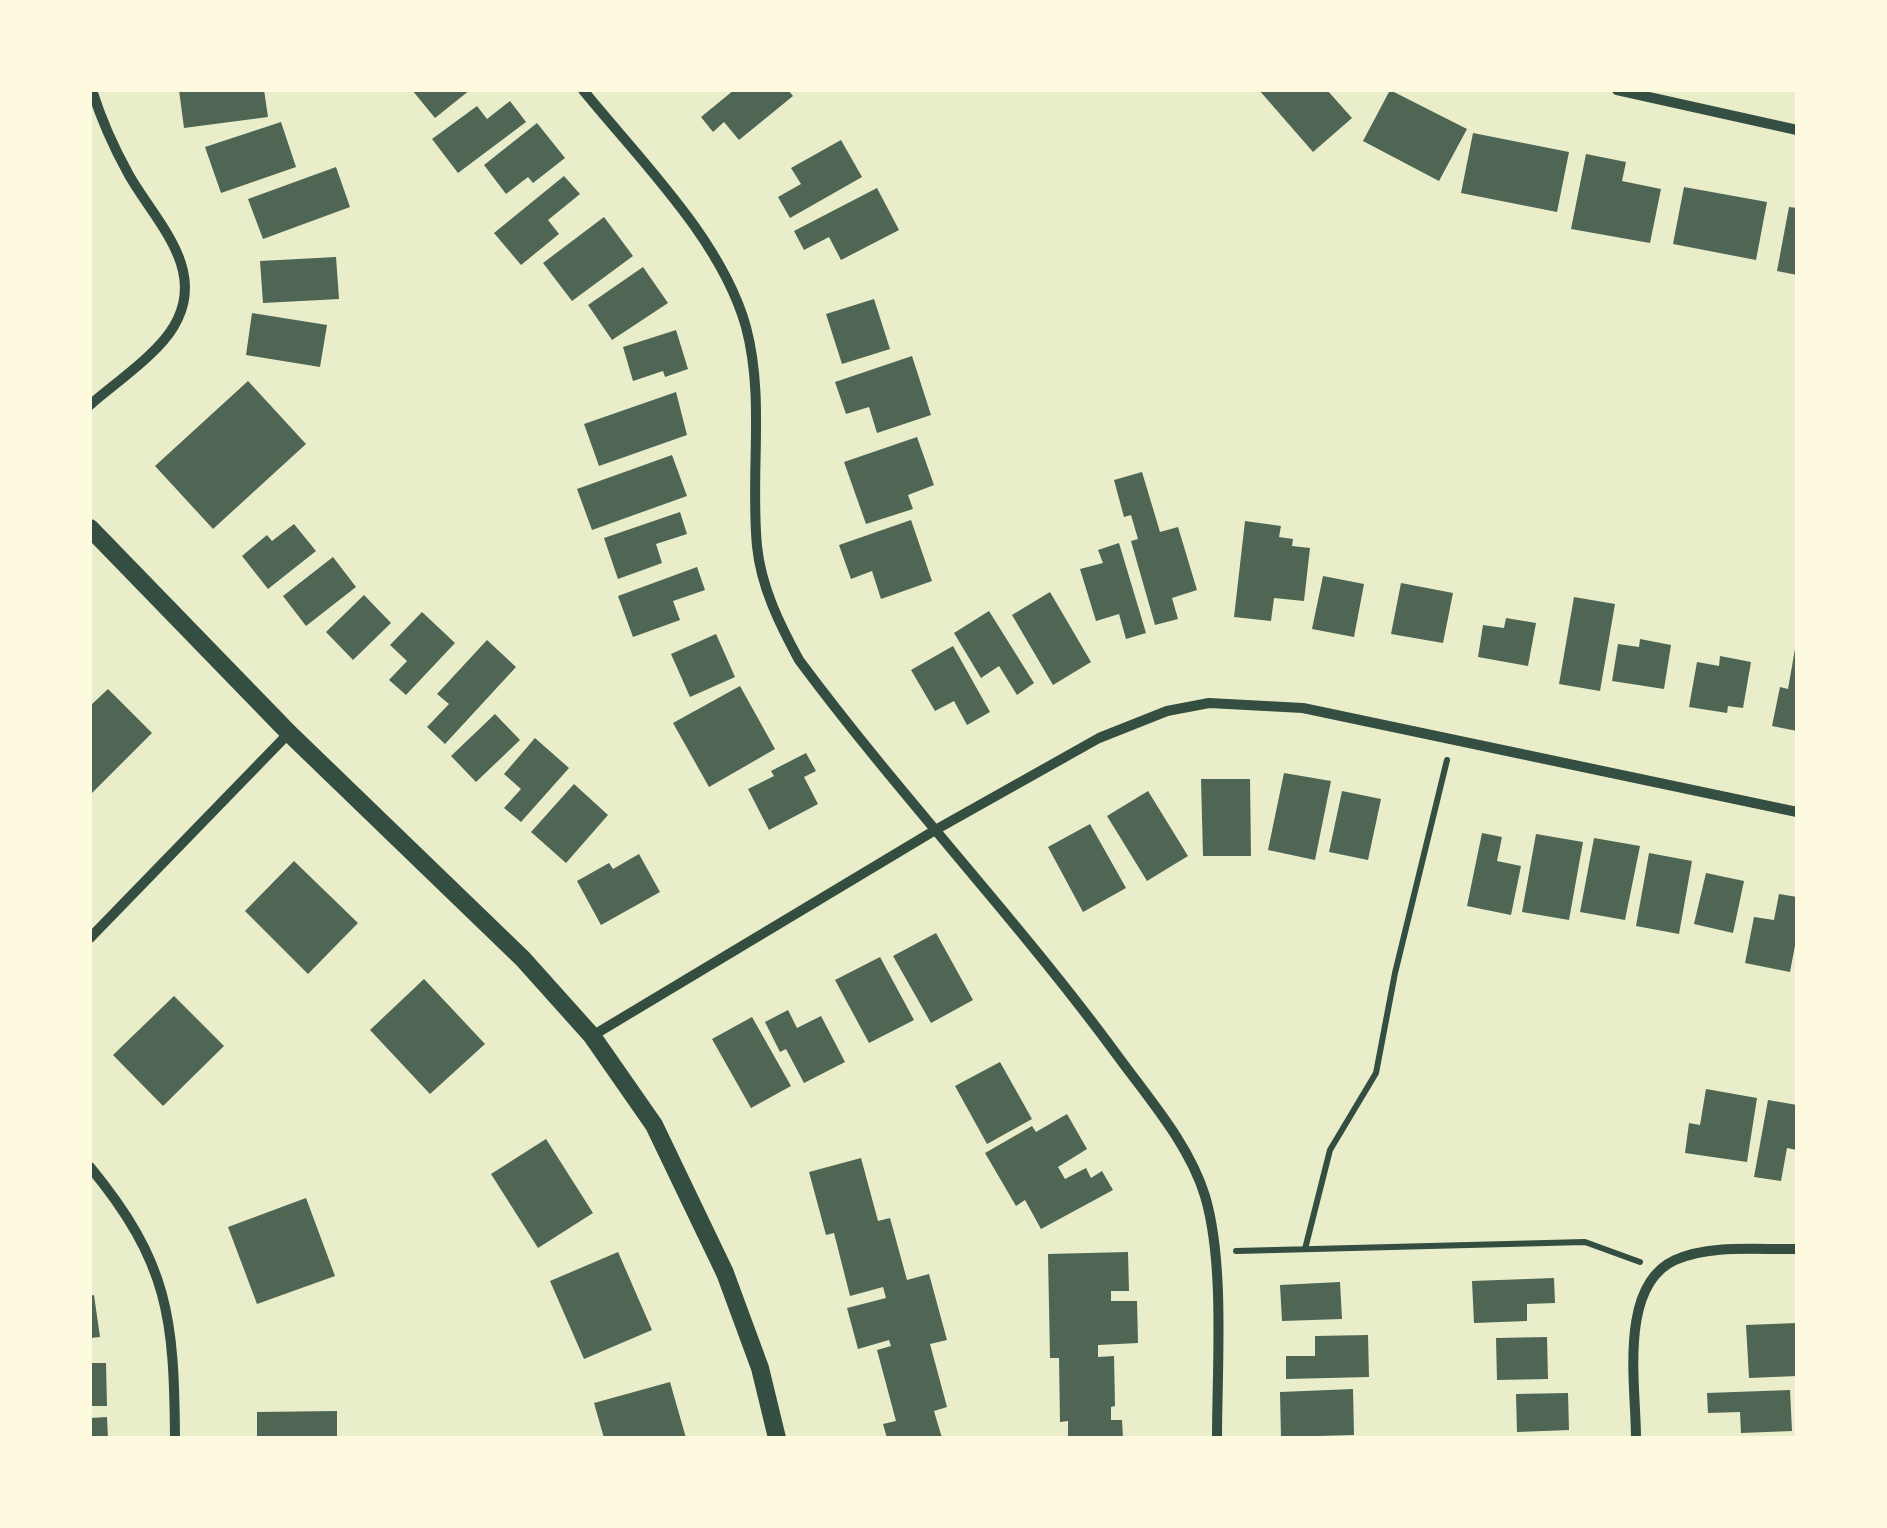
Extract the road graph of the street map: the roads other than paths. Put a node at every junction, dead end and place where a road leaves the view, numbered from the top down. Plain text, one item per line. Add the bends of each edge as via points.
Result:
1 (92, 90) edge
2 (583, 90) edge
3 (1617, 90) edge
4 (1797, 130) edge
5 (90, 405) edge
6 (90, 528) edge
7 (289, 734) junction
8 (1797, 812) edge
9 (936, 829) junction
10 (90, 938) edge
11 (592, 1036) junction
12 (90, 1167) edge
13 (1797, 1250) edge
14 (175, 1438) edge
15 (777, 1438) edge
16 (1218, 1438) edge
17 (1636, 1438) edge

1 - 5 street via 129,175 176,249 185,288 176,324
2 - 9 street via 695,229 746,325 756,390 758,550 787,639 818,687
3 - 4 street
6 - 7 street
7 - 10 street
7 - 11 street via 523,959
8 - 9 street via 1303,708 1209,702 1112,732
9 - 11 street
9 - 16 street via 1084,1010 1173,1132 1204,1194 1215,1252
11 - 15 street via 654,1125 717,1256 755,1354
12 - 14 street via 136,1227 163,1292 174,1362
13 - 17 street via 1710,1252 1676,1260 1647,1282 1635,1328

